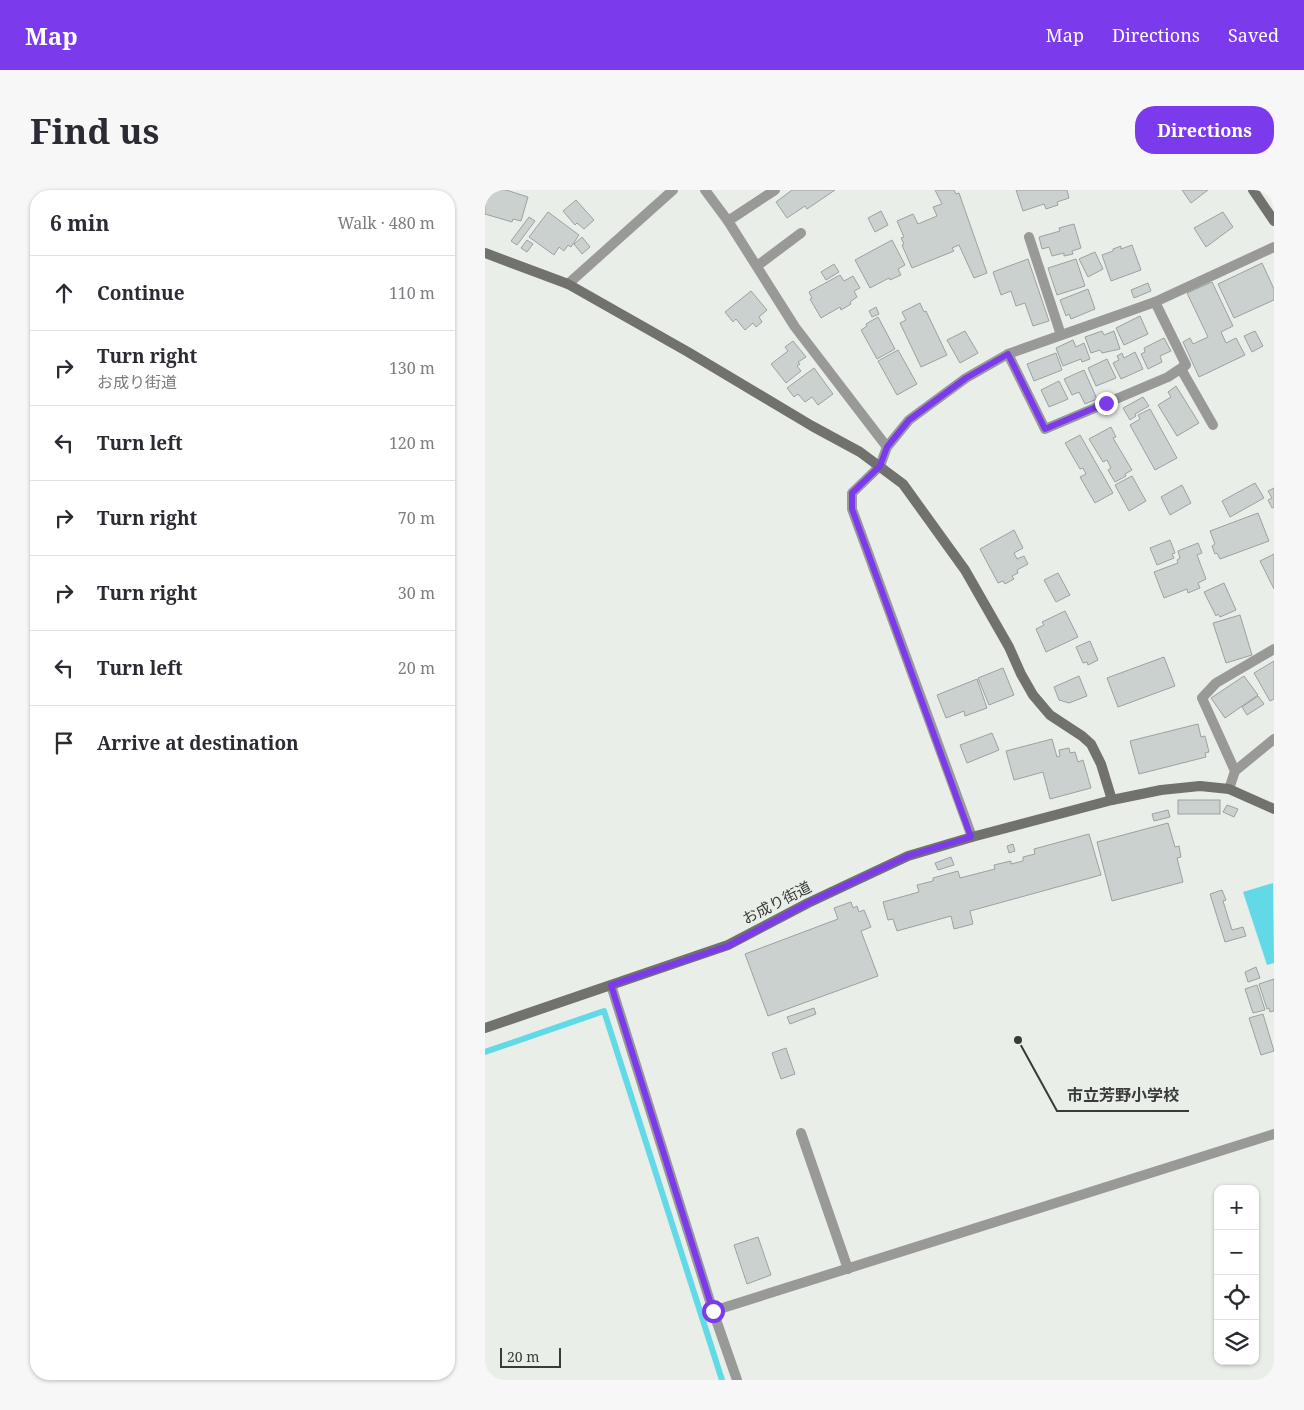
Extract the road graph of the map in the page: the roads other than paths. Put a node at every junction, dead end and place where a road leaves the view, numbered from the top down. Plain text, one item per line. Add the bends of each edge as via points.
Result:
1 (705, 190) edge
2 (775, 190) edge
3 (1253, 190) edge
4 (667, 192) edge
5 (728, 221) junction
6 (1274, 221) edge
7 (801, 233) dead end
8 (1029, 237) dead end
9 (1274, 247) edge
10 (485, 253) edge
11 (757, 266) junction
12 (568, 284) junction
13 (1155, 302) junction
14 (1061, 335) junction
15 (1008, 354) junction
16 (1181, 368) junction
17 (1213, 425) dead end
18 (887, 447) junction
19 (880, 466) junction
20 (1274, 649) edge
21 (1274, 739) edge
22 (1235, 771) junction
23 (1229, 789) junction
24 (1112, 800) junction
25 (1274, 809) edge
26 (971, 837) junction
27 (611, 985) junction
28 (485, 1028) edge
29 (801, 1133) dead end
30 (1274, 1134) edge
31 (848, 1269) junction
32 (713, 1311) junction
33 (737, 1380) edge

1 - 5 street
2 - 5 street
3 - 6 street
4 - 12 street
5 - 11 street
7 - 11 street
8 - 14 street
9 - 13 street
10 - 12 street
11 - 18 street via 795,327
12 - 19 street
13 - 14 street
13 - 16 street via 1186,365
14 - 15 street
15 - 16 street via 1045,429 1168,377
15 - 18 street via 966,378 909,420
16 - 17 street
18 - 19 street
19 - 24 street via 903,484 965,570 1033,695 1050,715 1091,744
19 - 26 street via 852,493 852,509
20 - 22 street via 1216,683 1202,698
21 - 22 street
22 - 23 street
23 - 24 street, お成り街道 via 1200,786
23 - 25 street, お成り街道
24 - 26 street, お成り街道
26 - 27 street, お成り街道 via 908,856 808,903 728,946
27 - 28 street, お成り街道
27 - 32 street
29 - 31 street
30 - 31 street
31 - 32 street
32 - 33 street

